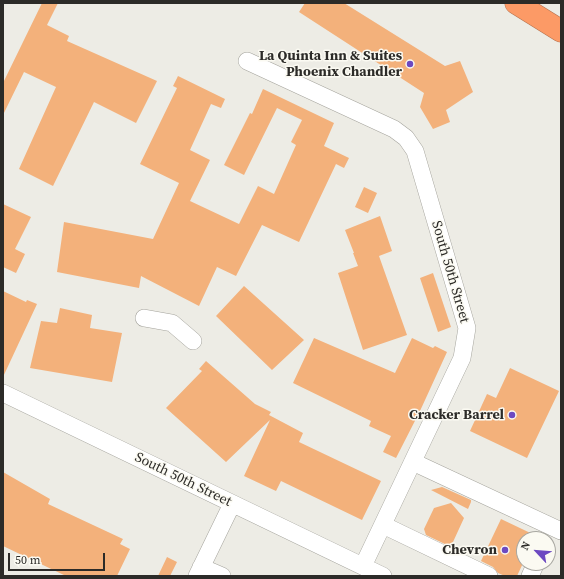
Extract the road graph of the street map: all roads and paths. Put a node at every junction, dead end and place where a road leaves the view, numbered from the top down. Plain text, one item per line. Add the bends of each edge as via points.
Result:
1 (516, 3) edge
2 (561, 31) edge
3 (247, 61) dead end
4 (144, 318) dead end
5 (193, 341) dead end
6 (3, 393) edge
7 (413, 462) junction
8 (232, 504) junction
9 (383, 525) junction
10 (552, 531) edge
11 (363, 566) junction
12 (199, 572) edge
13 (222, 576) edge
14 (383, 576) edge
15 (489, 576) edge

1 - 2 highway
3 - 7 street, South 50th Street via 394,128 406,138 415,151 467,328 462,358
4 - 5 street via 172,324
6 - 8 street, South 50th Street
7 - 9 street, South 50th Street
7 - 10 street
8 - 11 street, South 50th Street
8 - 12 street
9 - 11 street, South 50th Street
9 - 15 street
11 - 14 street, South 50th Street
12 - 13 street

